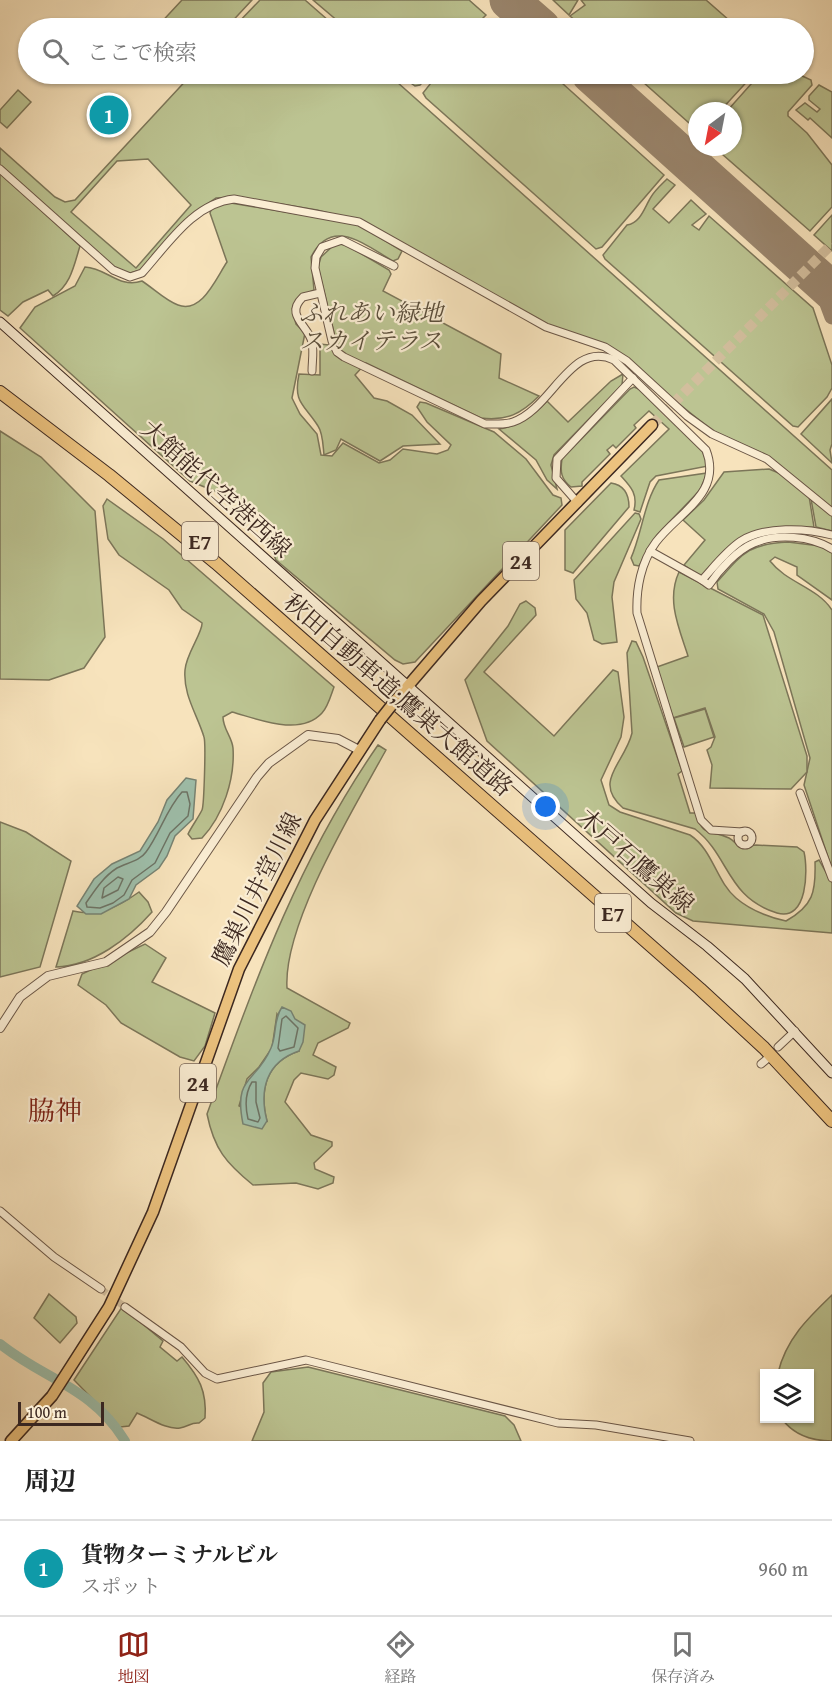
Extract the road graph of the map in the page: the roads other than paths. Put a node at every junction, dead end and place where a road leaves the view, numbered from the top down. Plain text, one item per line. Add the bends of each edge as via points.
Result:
1 (0, 169) edge
2 (394, 266) dead end
3 (320, 293) junction
4 (0, 322) edge
5 (312, 371) dead end
6 (633, 378) junction
7 (0, 383) edge
8 (0, 394) edge
9 (652, 425) tunnel mouth
10 (51, 426) junction
11 (578, 503) junction
12 (832, 512) edge
13 (832, 535) edge
14 (832, 549) edge
15 (650, 551) junction
16 (702, 580) junction
17 (407, 685) junction
18 (359, 750) junction
19 (800, 793) dead end
20 (742, 832) dead end
21 (832, 878) edge
22 (0, 1028) edge
23 (795, 1031) junction
24 (778, 1047) dead end
25 (832, 1073) edge
26 (832, 1111) edge
27 (832, 1121) edge
28 (0, 1211) edge
29 (101, 1289) tunnel mouth
30 (125, 1307) tunnel mouth
31 (11, 1441) edge
32 (690, 1441) edge

1 - 12 street via 113,270 130,277 142,273 199,212 220,200 234,199 359,222 546,327 605,347 627,361 687,416 712,434 767,459
2 - 3 street via 346,241 330,242 316,257
3 - 5 street via 303,297 295,310 296,318 312,340
3 - 6 street via 337,352 484,424 502,424 524,417 578,364 594,354 615,360
4 - 17 main road, 大館能代空港西線
6 - 11 street via 556,459 556,478
6 - 15 street via 706,450 712,463 705,489
7 - 10 highway
8 - 10 highway
9 - 11 main road, 鷹巣川井堂川線 / 24
10 - 26 highway, 秋田自動車道;鷹巣大館道路 / E7 via 180,524 258,591 734,1013
10 - 27 highway, 秋田自動車道;鷹巣大館道路 / E7 via 216,563 700,989 764,1048
11 - 17 main road, 鷹巣川井堂川線 / 24 via 473,609
13 - 16 street via 791,530 759,534 734,547
14 - 16 street via 804,538 756,542 731,560 709,585
15 - 16 street
15 - 20 street via 639,584 637,613 681,758 705,825 711,830
17 - 18 main road, 鷹巣川井堂川線 / 24, bridge
17 - 23 main road, 木戸石鷹巣線 via 651,903 726,961
18 - 22 street via 338,739 308,735 269,763 150,932 106,962 48,976 20,997
18 - 31 main road, 鷹巣川井堂川線 / 24 via 298,851 239,969 153,1212 109,1307 52,1396
19 - 21 street
23 - 24 street
23 - 25 main road, 木戸石鷹巣線
28 - 29 street via 54,1257
30 - 32 street via 181,1347 205,1373 217,1378 306,1360 558,1423 596,1425

